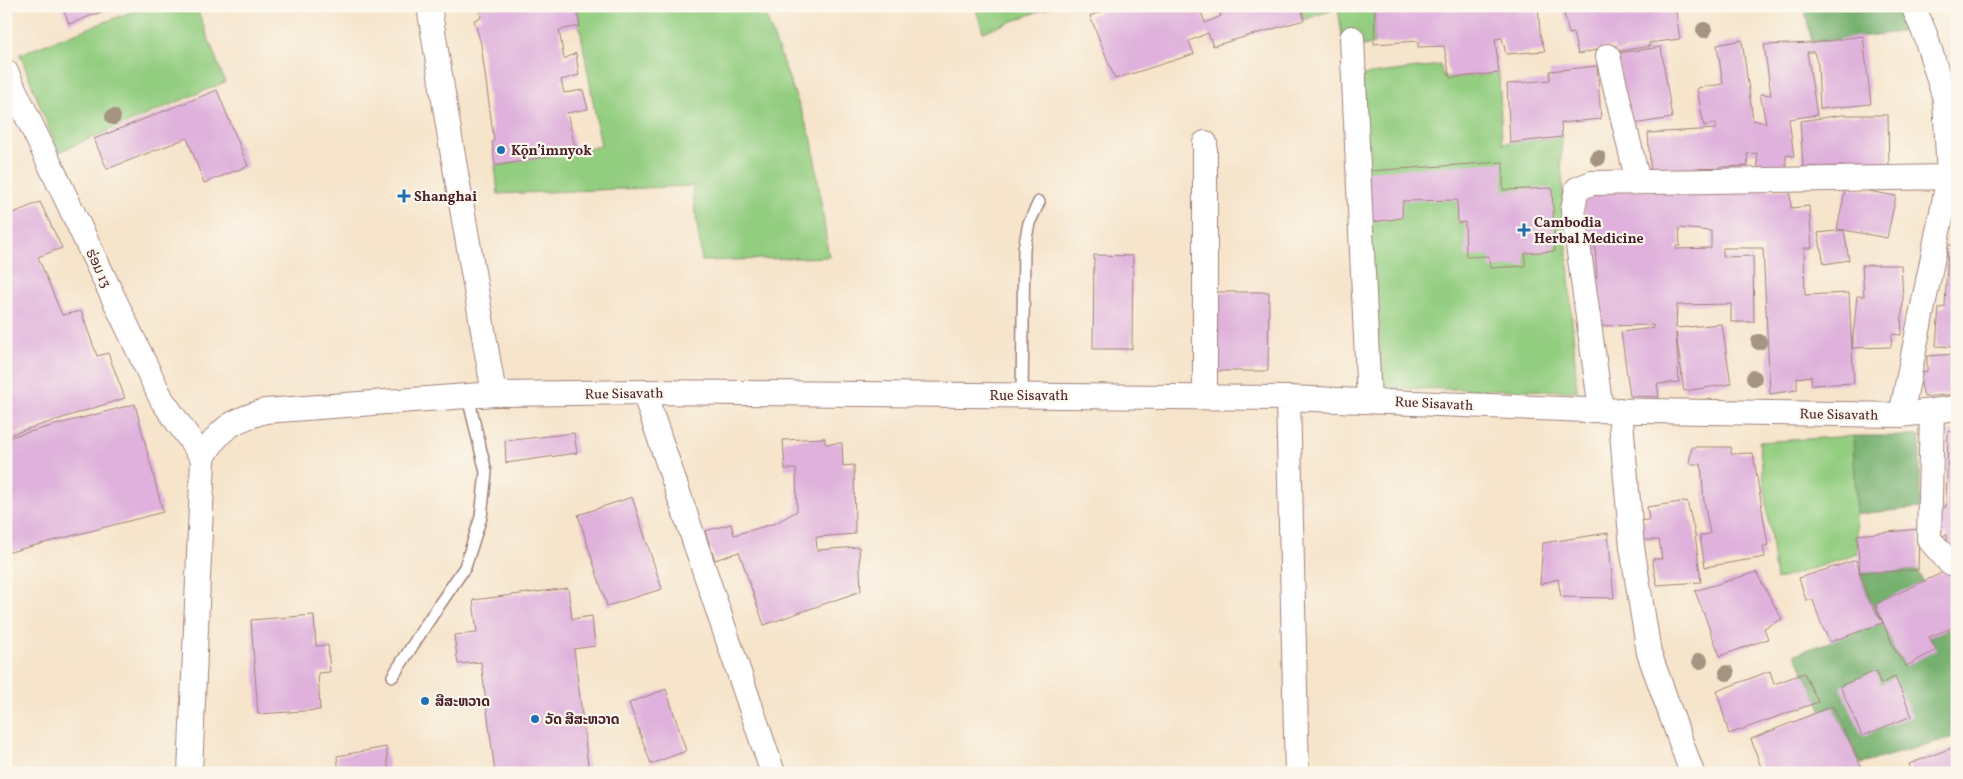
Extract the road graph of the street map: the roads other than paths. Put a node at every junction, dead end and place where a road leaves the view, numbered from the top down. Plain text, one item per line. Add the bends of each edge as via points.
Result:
1 (429, 6) edge
2 (1913, 6) edge
3 (1352, 38) dead end
4 (1608, 56) dead end
5 (6, 72) edge
6 (1205, 143) dead end
7 (1949, 177) junction
8 (1638, 182) junction
9 (1039, 202) dead end
10 (644, 392) junction
11 (494, 394) junction
12 (1022, 395) junction
13 (468, 397) junction
14 (1206, 397) junction
15 (1288, 398) junction
16 (1369, 401) junction
17 (1957, 408) edge
18 (1610, 410) junction
19 (1932, 411) junction
20 (1901, 415) junction
21 (202, 458) junction
22 (1950, 563) dead end
23 (394, 676) dead end
24 (765, 771) edge
25 (190, 773) edge
26 (1297, 773) edge
27 (1692, 773) edge

1 - 11 street
2 - 7 street via 1945,99
3 - 16 street
4 - 8 street
5 - 21 street, ຮ່ອມ 13 via 162,400
6 - 14 street
7 - 8 street
7 - 20 street
8 - 18 street via 1592,183 1577,189 1573,209
9 - 12 lane via 1029,223 1024,248
10 - 11 street, Rue Sisavath
10 - 12 street, Rue Sisavath
10 - 24 street
11 - 13 street, Rue Sisavath
12 - 14 street, Rue Sisavath
13 - 21 street, Rue Sisavath via 265,411 229,425 213,439
13 - 23 lane via 486,472 481,517 465,567
14 - 15 street, Rue Sisavath
15 - 16 street, Rue Sisavath
15 - 26 street
16 - 18 street, Rue Sisavath
17 - 19 street, Rue Sisavath
18 - 20 street, Rue Sisavath
18 - 27 street via 1649,653
19 - 20 street, Rue Sisavath
19 - 22 street via 1929,539
21 - 25 street

